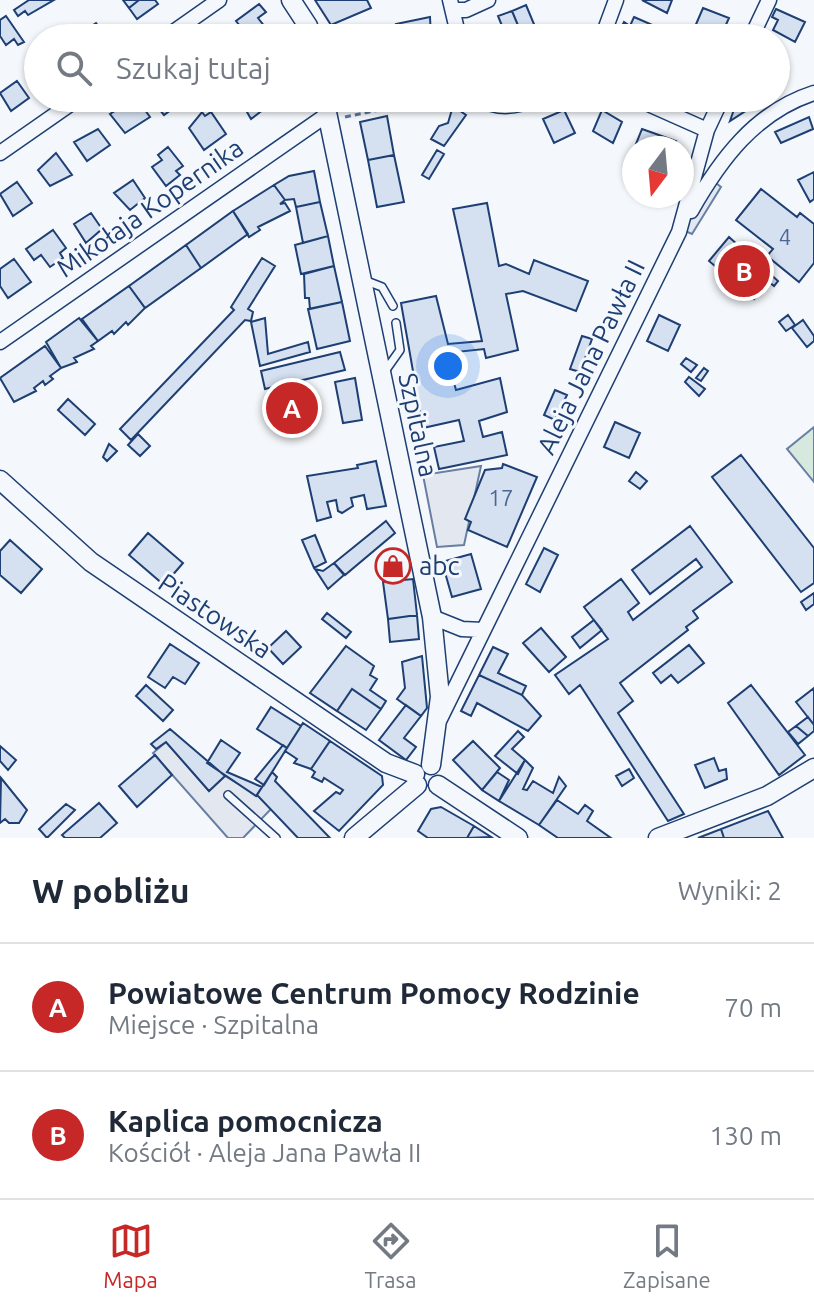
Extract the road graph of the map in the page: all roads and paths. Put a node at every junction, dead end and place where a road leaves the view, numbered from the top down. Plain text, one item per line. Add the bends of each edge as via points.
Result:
1 (219, 0) edge
2 (291, 0) edge
3 (488, 0) edge
4 (616, 0) edge
5 (769, 0) edge
6 (452, 5) edge
7 (185, 24) edge
8 (307, 24) edge
9 (607, 24) edge
10 (758, 24) edge
11 (814, 93) edge
12 (790, 105) edge
13 (59, 112) edge
14 (326, 112) edge
15 (327, 112) edge
16 (666, 112) edge
17 (715, 112) edge
18 (775, 112) edge
19 (707, 130) junction
20 (0, 153) edge
21 (679, 232) junction
22 (362, 279) junction
23 (393, 306) dead end
24 (396, 323) dead end
25 (0, 342) edge
26 (382, 376) junction
27 (0, 480) edge
28 (432, 617) junction
29 (483, 630) junction
30 (440, 720) junction
31 (392, 767) junction
32 (814, 768) edge
33 (421, 775) junction
34 (228, 795) dead end
35 (395, 802) junction
36 (276, 838) edge
37 (354, 838) edge
38 (518, 838) edge
39 (658, 838) edge

1 - 7 street
2 - 8 street
3 - 6 street via 466,10
4 - 9 street
5 - 10 street
11 - 12 street
13 - 20 street
14 - 25 street, Mikołaja Kopernika
15 - 22 street, Szpitalna
16 - 19 street
17 - 19 street, Aleja Jana Pawła II
18 - 21 street via 716,165
19 - 21 street, Aleja Jana Pawła II
21 - 29 street, Aleja Jana Pawła II
22 - 23 lane via 382,287
22 - 26 street, Szpitalna
24 - 26 lane via 400,350
26 - 28 street, Szpitalna
27 - 31 street, Piastowska via 91,562
28 - 29 street via 462,629
28 - 30 street, Szpitalna
29 - 30 street, Aleja Jana Pawła II
30 - 33 street, Szpitalna
31 - 33 street, Piastowska
31 - 35 street
32 - 39 street via 767,796
33 - 35 street
33 - 38 street via 439,771 438,785
34 - 36 lane
35 - 37 street

